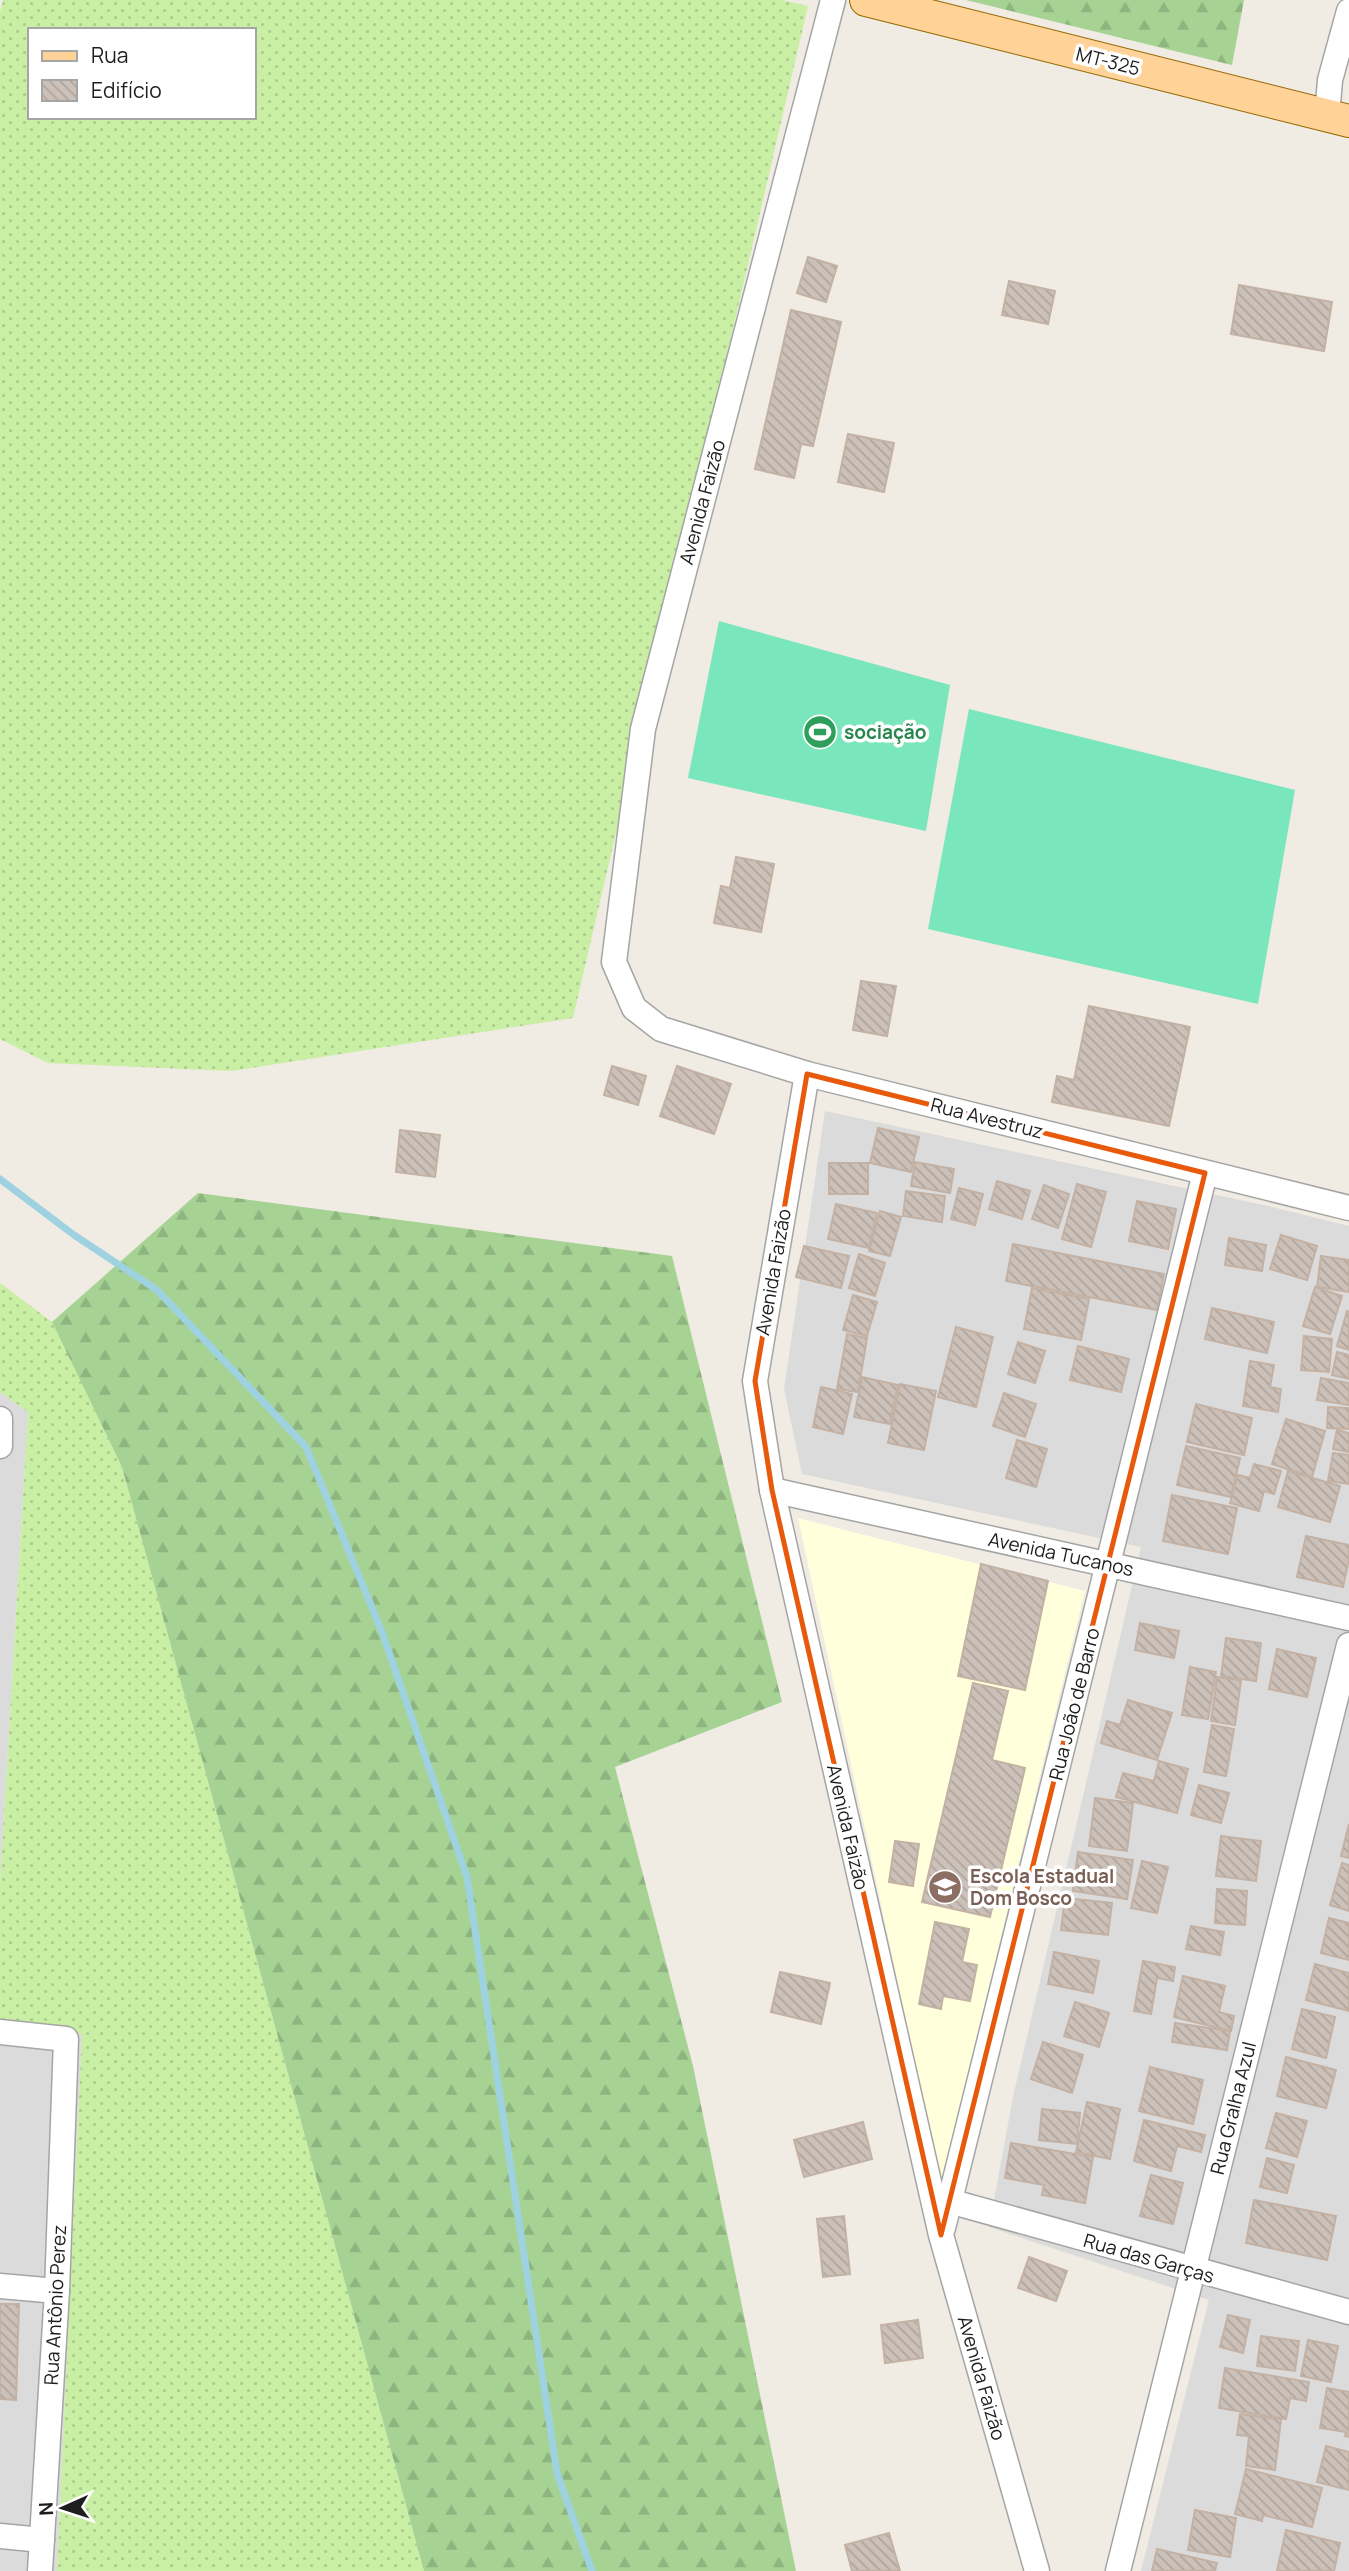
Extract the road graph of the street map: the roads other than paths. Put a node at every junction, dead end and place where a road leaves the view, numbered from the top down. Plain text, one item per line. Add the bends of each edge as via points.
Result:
1 (833, 0) edge
2 (886, 2) edge
3 (1349, 11) edge
4 (1338, 118) edge
5 (634, 1008) joint
6 (807, 1074) junction
7 (1205, 1172) junction
8 (1349, 1208) edge
9 (0, 1419) edge
10 (0, 1446) edge
11 (772, 1490) junction
12 (1109, 1565) junction
13 (1349, 1619) edge
14 (1349, 1645) edge
15 (0, 2032) edge
16 (949, 2201) junction
17 (941, 2235) junction
18 (1192, 2270) junction
19 (0, 2286) edge
20 (57, 2291) junction
21 (1349, 2312) edge
22 (0, 2536) edge
23 (42, 2540) junction
24 (40, 2571) edge
25 (1037, 2571) edge
26 (1118, 2571) edge

1 - 5 street, Avenida Faizão via 643,729 614,961
2 - 4 main road, MT-325
3 - 4 street via 1330,80
5 - 6 street, Rua Avestruz via 661,1029
6 - 7 street, Rua Avestruz
6 - 11 street, Avenida Faizão via 755,1381
7 - 8 street, Rua Avestruz
7 - 12 street, Rua João de Barro
9 - 10 street
11 - 12 street, Avenida Tucanos
11 - 17 street, Avenida Faizão
12 - 13 street, Avenida Tucanos
12 - 16 street, Rua João de Barro
14 - 18 street, Rua Gralha Azul
15 - 20 street, Rua Antônio Perez via 66,2039
16 - 17 street, Rua João de Barro
16 - 18 street, Rua das Garças
17 - 25 street, Avenida Faizão
18 - 21 street, Rua das Garças
18 - 26 street, Rua Gralha Azul
19 - 20 street
20 - 23 street, Rua Antônio Perez
22 - 23 street
23 - 24 street, Rua Antônio Perez

